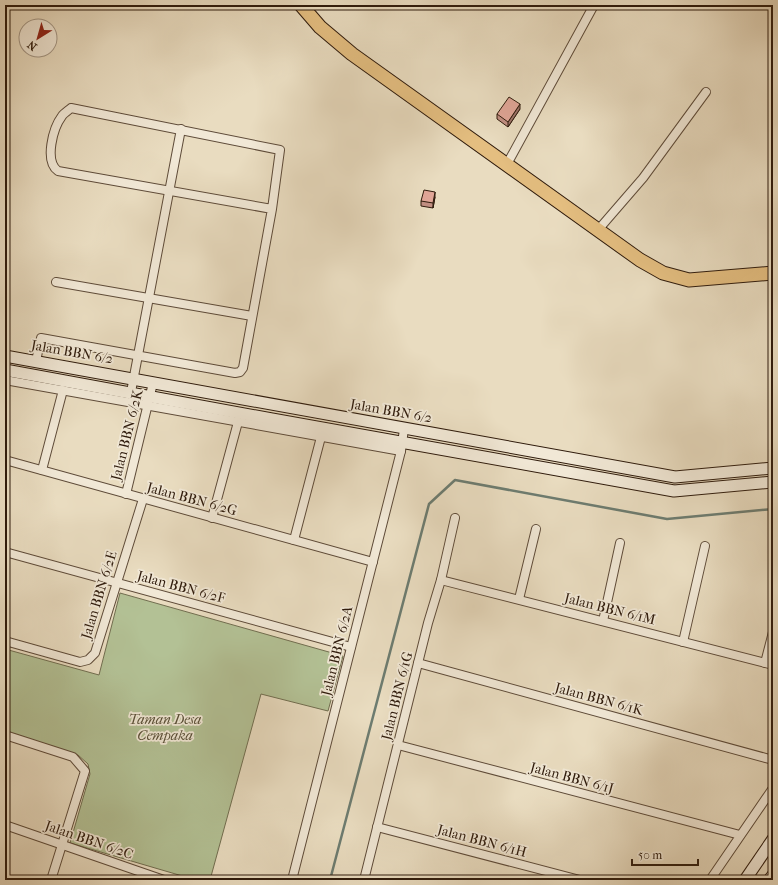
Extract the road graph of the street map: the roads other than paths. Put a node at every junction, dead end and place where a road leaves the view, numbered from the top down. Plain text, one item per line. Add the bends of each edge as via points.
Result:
1 (301, 5) edge
2 (594, 5) edge
3 (706, 92) dead end
4 (181, 129) junction
5 (506, 166) junction
6 (170, 190) junction
7 (272, 209) junction
8 (598, 230) junction
9 (773, 273) edge
10 (56, 282) dead end
11 (150, 299) junction
12 (252, 316) junction
13 (5, 356) edge
14 (139, 356) junction
15 (36, 361) junction
16 (5, 370) edge
17 (134, 379) junction
18 (5, 380) edge
19 (153, 383) junction
20 (63, 390) junction
21 (131, 392) junction
22 (149, 401) junction
23 (238, 422) junction
24 (404, 429) junction
25 (321, 438) junction
26 (401, 447) junction
27 (5, 460) edge
28 (773, 468) edge
29 (42, 470) junction
30 (773, 482) edge
31 (126, 494) junction
32 (143, 498) junction
33 (212, 518) junction
34 (455, 518) dead end
35 (536, 529) dead end
36 (294, 540) junction
37 (620, 543) dead end
38 (705, 546) dead end
39 (5, 552) edge
40 (373, 562) junction
41 (441, 580) junction
42 (116, 583) junction
43 (519, 599) junction
44 (603, 621) junction
45 (773, 632) edge
46 (5, 641) edge
47 (683, 642) junction
48 (351, 647) junction
49 (418, 663) junction
50 (769, 664) edge
51 (5, 735) edge
52 (398, 745) junction
53 (773, 760) edge
54 (773, 788) edge
55 (5, 826) edge
56 (377, 827) junction
57 (740, 835) junction
58 (773, 839) edge
59 (62, 845) junction
60 (773, 874) edge
61 (51, 880) edge
62 (164, 880) edge
63 (292, 880) edge
64 (364, 880) edge
65 (580, 880) edge
66 (710, 880) edge
67 (745, 880) edge
68 (769, 880) edge

1 - 5 main road via 320,27 352,54
2 - 5 street
3 - 8 street via 643,178
4 - 6 street
4 - 6 street via 71,108 62,116 53,135 50,161 53,168 58,171
4 - 7 street via 280,150
5 - 8 main road
6 - 7 street
6 - 11 street
7 - 12 street
8 - 9 main road via 663,273 689,280
10 - 11 street
11 - 12 street
11 - 14 street
12 - 14 street via 243,368 240,372
13 - 15 street, Jalan BBN 6/2
14 - 15 street via 41,338
14 - 17 street
15 - 17 street, Jalan BBN 6/2
16 - 21 street, Jalan BBN 6/2
17 - 19 street, Jalan BBN 6/2
17 - 21 street
18 - 20 street
19 - 22 street, Jalan BBN 6/2K
19 - 24 street, Jalan BBN 6/2
20 - 22 street
20 - 29 street
21 - 22 street, Jalan BBN 6/2
22 - 23 street
22 - 26 street, Jalan BBN 6/2
22 - 31 street, Jalan BBN 6/2K
23 - 25 street
23 - 33 street
24 - 26 street, Jalan BBN 6/2A
24 - 28 street, Jalan BBN 6/2 via 674,477
25 - 26 street
25 - 36 street
26 - 30 street, Jalan BBN 6/2 via 674,491
26 - 40 street, Jalan BBN 6/2A
27 - 29 street, Jalan BBN 6/2G
29 - 31 street, Jalan BBN 6/2G
31 - 32 street, Jalan BBN 6/2G
32 - 33 street, Jalan BBN 6/2G
32 - 42 street, Jalan BBN 6/2E
33 - 36 street, Jalan BBN 6/2G
34 - 41 street, Jalan BBN 6/1G
35 - 43 street
36 - 40 street, Jalan BBN 6/2G
37 - 44 street
38 - 47 street
39 - 42 street, Jalan BBN 6/2F
40 - 48 street, Jalan BBN 6/2A
41 - 43 street, Jalan BBN 6/1M
41 - 49 street, Jalan BBN 6/1G
42 - 46 street, Jalan BBN 6/2E via 95,653 88,660 80,662
42 - 48 street, Jalan BBN 6/2F
43 - 44 street, Jalan BBN 6/1M
44 - 47 street, Jalan BBN 6/1M
45 - 50 street
47 - 50 street, Jalan BBN 6/1M
48 - 63 street, Jalan BBN 6/2A
49 - 52 street, Jalan BBN 6/1G
49 - 53 street, Jalan BBN 6/1K
51 - 59 street via 73,757 85,771
52 - 56 street, Jalan BBN 6/1G
52 - 57 street, Jalan BBN 6/1J
54 - 57 street
55 - 59 street, Jalan BBN 6/2C
56 - 64 street, Jalan BBN 6/1G
56 - 65 street, Jalan BBN 6/1H
57 - 66 street
58 - 67 street
59 - 61 street
59 - 62 street, Jalan BBN 6/2C
60 - 68 street

